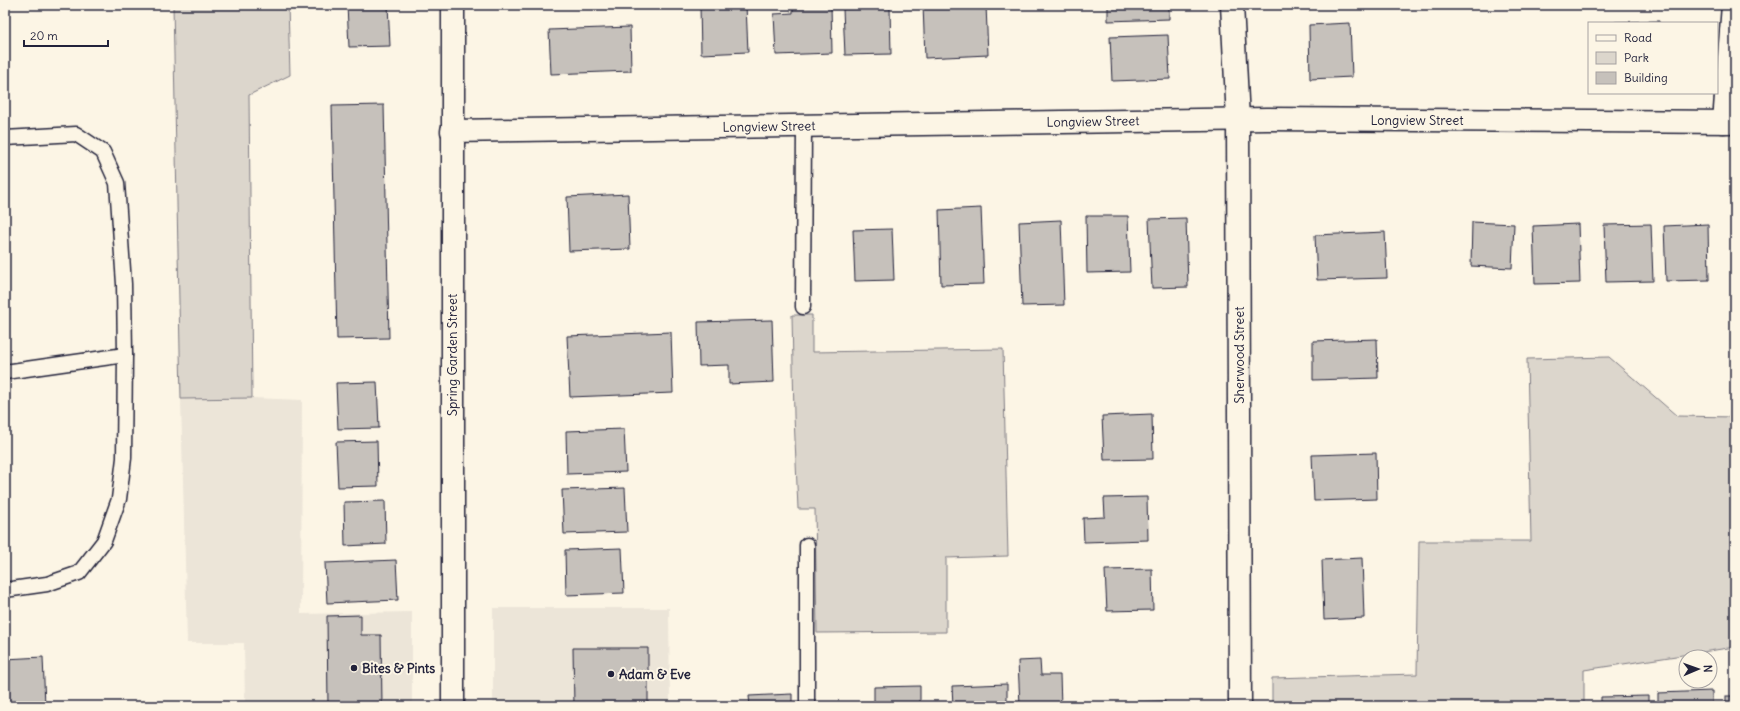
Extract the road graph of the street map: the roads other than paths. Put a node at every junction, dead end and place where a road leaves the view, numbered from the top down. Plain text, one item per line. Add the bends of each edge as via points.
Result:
1 (453, 5) edge
2 (1232, 5) edge
3 (1733, 5) edge
4 (1238, 119) junction
5 (1730, 122) edge
6 (804, 126) junction
7 (452, 131) junction
8 (5, 138) edge
9 (803, 307) dead end
10 (125, 355) junction
11 (5, 372) edge
12 (807, 545) dead end
13 (5, 590) edge
14 (453, 706) edge
15 (807, 706) edge
16 (1240, 706) edge

1 - 7 street, Spring Garden Street
2 - 4 street, Sherwood Street
3 - 5 street
4 - 5 street, Longview Street
4 - 6 street, Longview Street
4 - 16 street, Sherwood Street
6 - 7 street, Longview Street
6 - 9 lane
7 - 14 street, Spring Garden Street
8 - 10 lane via 76,134 103,152 117,183 124,284
10 - 11 lane
10 - 13 lane via 124,458 119,499 104,541 79,573 47,584
12 - 15 lane

